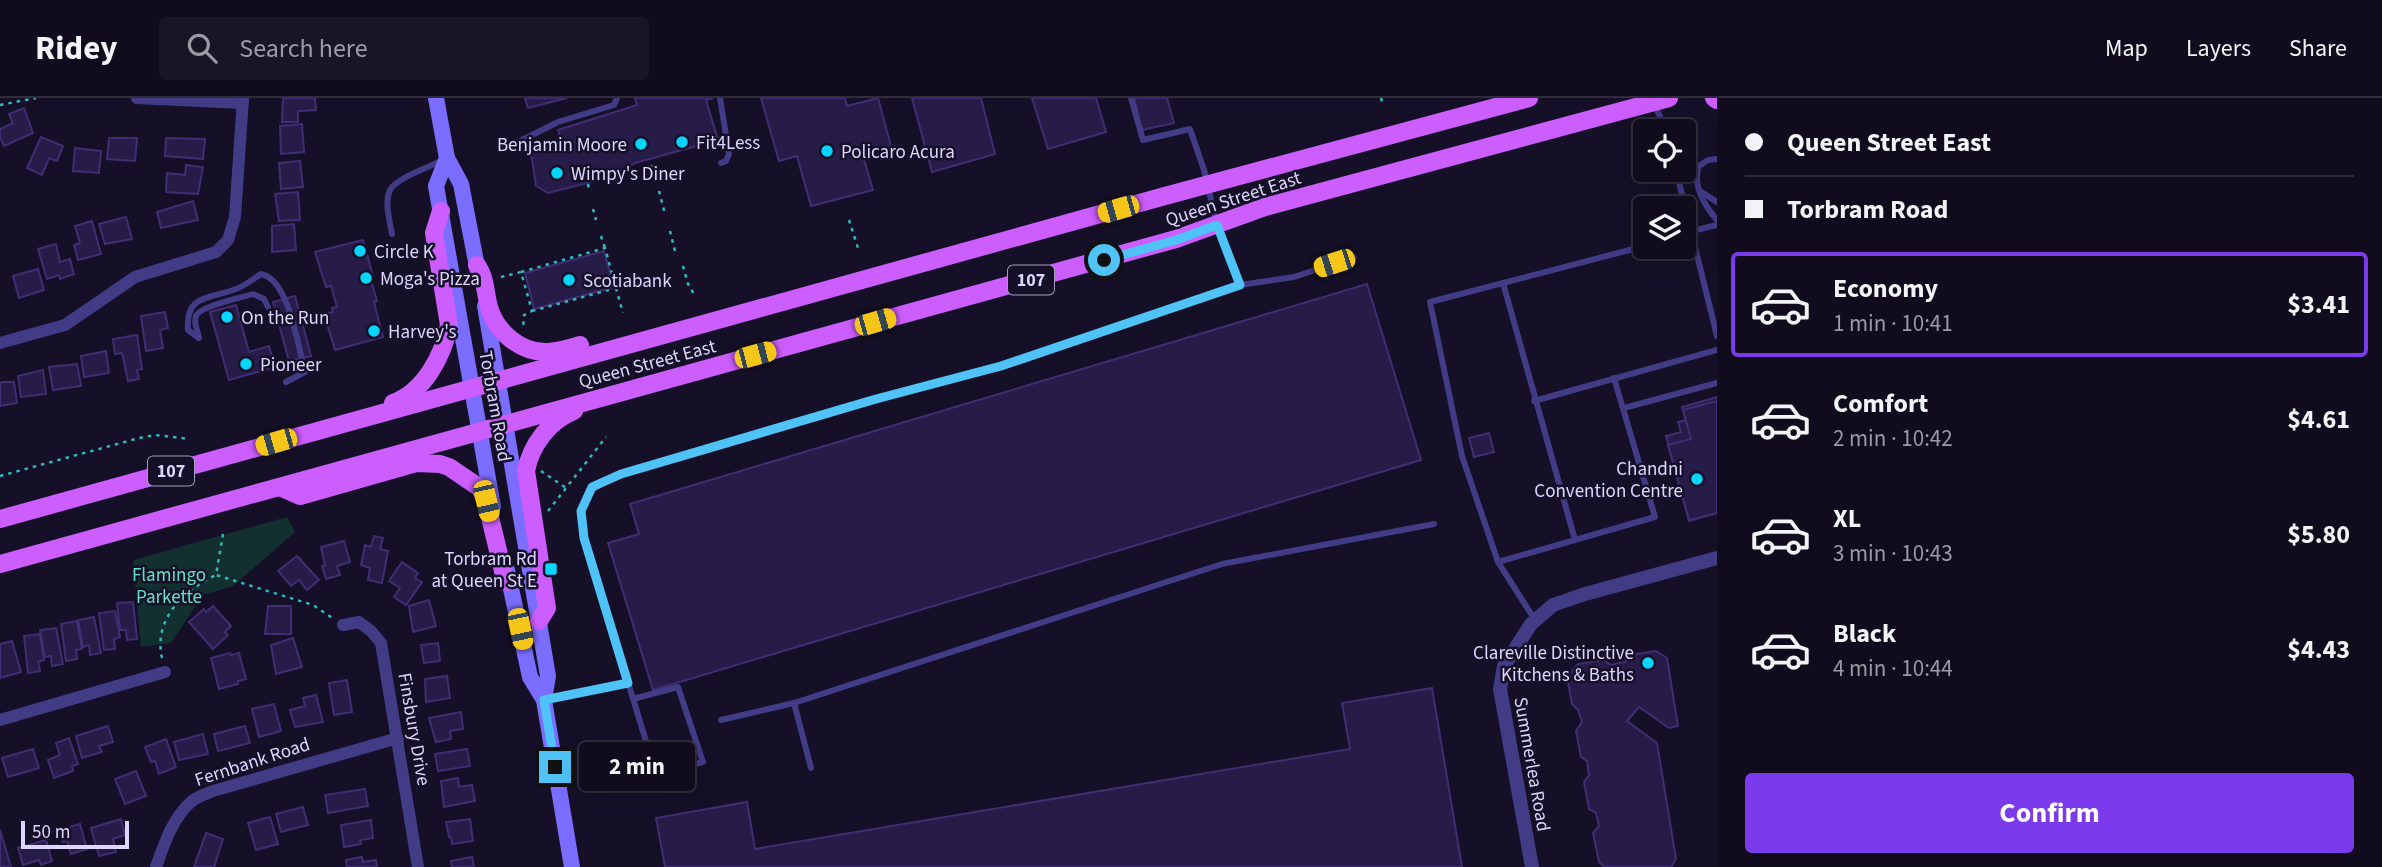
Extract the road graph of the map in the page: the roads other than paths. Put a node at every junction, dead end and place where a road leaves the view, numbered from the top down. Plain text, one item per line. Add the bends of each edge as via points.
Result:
1 (137, 98) edge
2 (436, 98) edge
3 (617, 98) edge
4 (720, 98) edge
5 (1131, 98) edge
6 (1529, 98) edge
7 (243, 100) edge
8 (1661, 100) edge
9 (1665, 119) edge
10 (512, 145) dead end
11 (447, 158) junction
12 (1717, 159) edge
13 (721, 163) dead end
14 (1207, 185) junction
15 (1700, 191) junction
16 (1717, 202) edge
17 (441, 211) junction
18 (1717, 220) edge
19 (1217, 225) junction
20 (1717, 225) edge
21 (1696, 230) edge
22 (392, 234) dead end
23 (1633, 249) edge
24 (1354, 257) dead end
25 (1695, 259) edge
26 (477, 265) junction
27 (1503, 283) junction
28 (1240, 285) junction
29 (268, 307) dead end
30 (1717, 336) edge
31 (652, 338) junction
32 (0, 343) edge
33 (1717, 350) edge
34 (1614, 379) junction
35 (498, 380) junction
36 (286, 382) dead end
37 (1717, 383) edge
38 (472, 387) junction
39 (634, 389) junction
40 (1534, 401) junction
41 (1624, 408) junction
42 (342, 424) junction
43 (506, 425) junction
44 (479, 432) junction
45 (282, 488) junction
46 (0, 519) edge
47 (1434, 524) dead end
48 (1575, 540) junction
49 (1717, 558) edge
50 (1497, 562) junction
51 (0, 564) edge
52 (509, 582) junction
53 (1535, 620) junction
54 (539, 621) junction
55 (342, 625) road end
56 (165, 672) road end
57 (628, 683) junction
58 (633, 699) junction
59 (544, 700) junction
60 (794, 703) junction
61 (0, 720) edge
62 (721, 720) dead end
63 (398, 738) junction
64 (811, 768) dead end
65 (156, 867) edge
66 (418, 867) edge
67 (572, 867) edge
68 (1532, 867) edge

1 - 7 street
2 - 11 main road, Torbram Road
3 - 10 lane via 614,105 558,122
4 - 13 lane via 729,154
5 - 14 lane via 1143,141 1190,129
6 - 14 main road, Queen Street East / 107
7 - 32 street via 235,218 228,240 216,251 135,277 65,325
8 - 9 lane
8 - 19 main road, Queen Street East / 107 via 1265,207
11 - 17 main road, Torbram Road via 436,186
11 - 22 lane via 400,180 390,190 387,205
11 - 26 main road, Torbram Road via 461,184
12 - 15 lane via 1699,166 1695,174
14 - 19 lane
14 - 31 main road, Queen Street East / 107
15 - 16 lane
15 - 18 lane
17 - 38 main road, Torbram Road
17 - 42 main road via 434,233 449,325 434,367 398,402
19 - 28 lane
19 - 39 main road, Queen Street East / 107
20 - 21 lane
23 - 27 lane
24 - 28 lane via 1294,276
25 - 30 lane
26 - 31 main road via 500,329 524,347 561,350 639,328
26 - 35 main road, Torbram Road
27 - 40 lane
27 - 50 lane via 1430,302 1462,456
28 - 57 lane via 1001,366 621,474 592,487 581,511 584,538
29 - 36 lane via 253,294 197,313 200,338 188,330 192,304 239,288 261,274 271,276 288,306 305,372
31 - 35 main road, Queen Street East / 107
33 - 34 lane
34 - 40 lane
34 - 41 lane
35 - 38 main road, Queen Street East / 107
35 - 43 main road, Torbram Road
37 - 41 lane
38 - 42 main road, Queen Street East / 107
38 - 44 main road, Torbram Road
39 - 43 main road, Queen Street East / 107
39 - 54 main road via 570,412 537,442 528,457 526,471 547,608
40 - 48 lane
41 - 48 lane via 1655,517
42 - 46 main road, Queen Street East / 107
43 - 44 main road, Queen Street East / 107
43 - 54 main road, Torbram Road
44 - 45 main road, Queen Street East / 107
44 - 52 main road, Torbram Road
45 - 51 main road, Queen Street East / 107
45 - 52 main road via 300,496 416,463 449,467 480,488
47 - 60 lane via 1222,564
48 - 50 lane
49 - 53 street, Summerlea Road via 1585,594 1553,605
50 - 53 lane
52 - 59 main road, Torbram Road via 530,677
53 - 68 street, Summerlea Road via 1504,666 1500,689
54 - 59 main road, Torbram Road via 548,676
55 - 63 street, Finsbury Drive via 359,622 381,643
56 - 61 street
57 - 58 lane
57 - 59 lane
58 - 58 lane via 656,774 703,762 678,687
59 - 67 main road, Torbram Road
60 - 62 lane
60 - 64 lane
63 - 65 street, Fernbank Road via 193,800 178,816
63 - 66 street, Finsbury Drive

